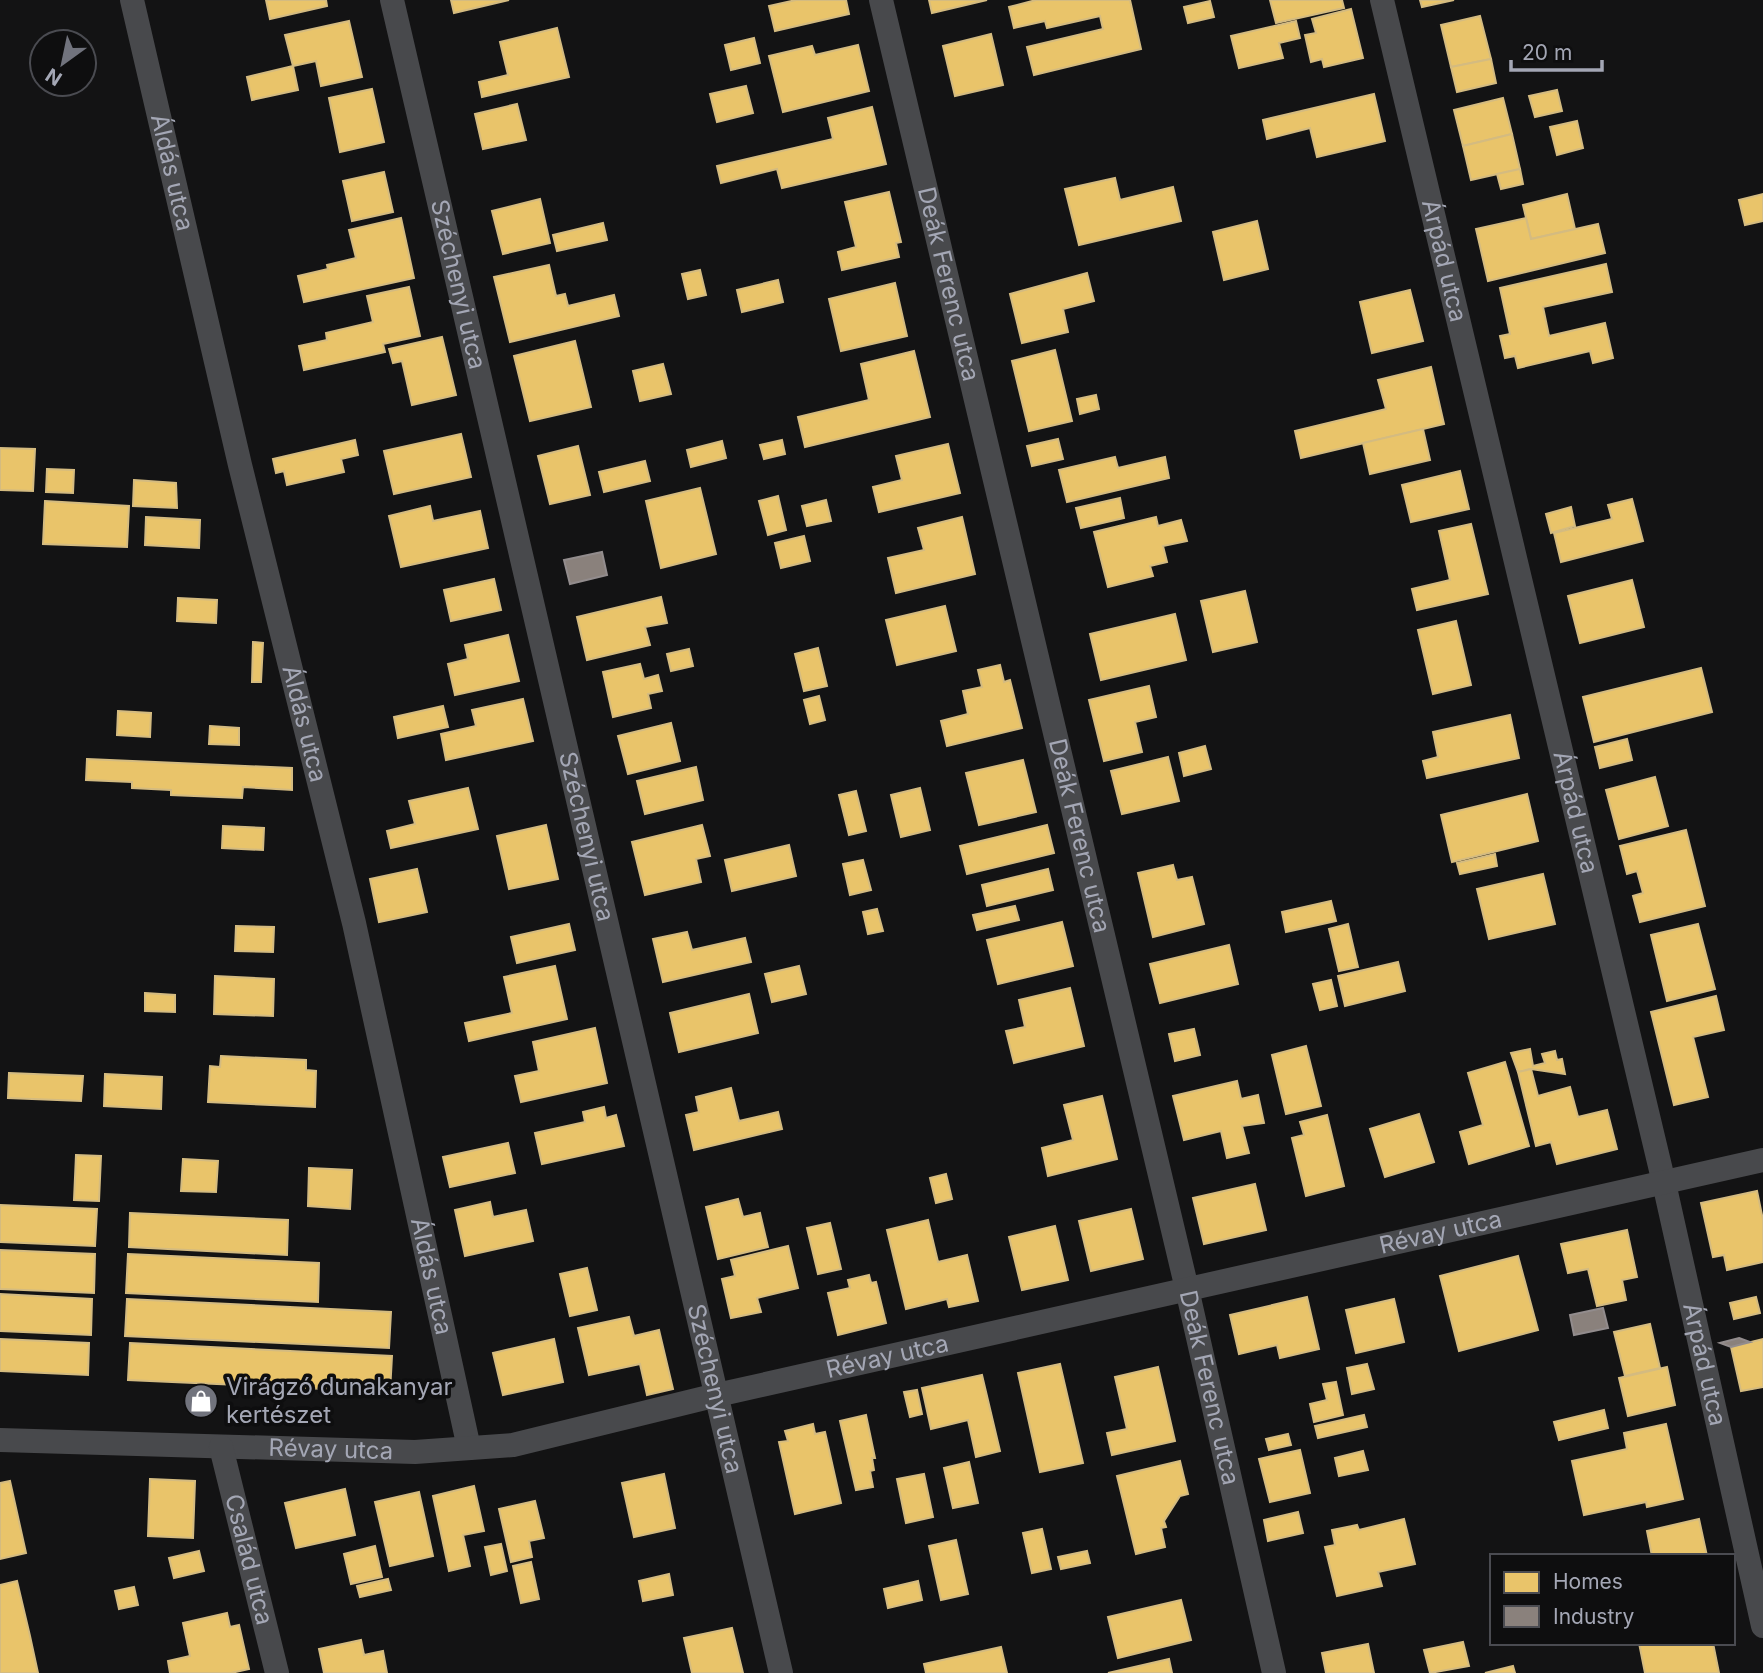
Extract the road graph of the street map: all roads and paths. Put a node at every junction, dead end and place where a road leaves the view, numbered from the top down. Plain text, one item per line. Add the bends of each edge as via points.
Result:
1 (132, 0) edge
2 (392, 0) edge
3 (881, 0) edge
4 (1382, 0) edge
5 (1763, 1160) edge
6 (1664, 1183) junction
7 (1187, 1289) junction
8 (717, 1395) junction
9 (0, 1440) edge
10 (221, 1447) junction
11 (469, 1448) junction
12 (1763, 1626) edge
13 (277, 1673) edge
14 (781, 1673) edge
15 (1274, 1673) edge

1 - 11 street, Áldás utca via 240,465 354,923
2 - 8 street, Széchenyi utca
3 - 7 street, Deák Ferenc utca
4 - 6 street, Árpád utca
5 - 6 street, Révay utca
6 - 7 street, Révay utca
6 - 12 street, Árpád utca
7 - 8 street, Révay utca
7 - 15 street, Deák Ferenc utca
8 - 11 street, Révay utca via 513,1445
8 - 14 street, Széchenyi utca
9 - 10 street, Révay utca
10 - 11 street, Révay utca via 415,1452
10 - 13 street, Család utca

